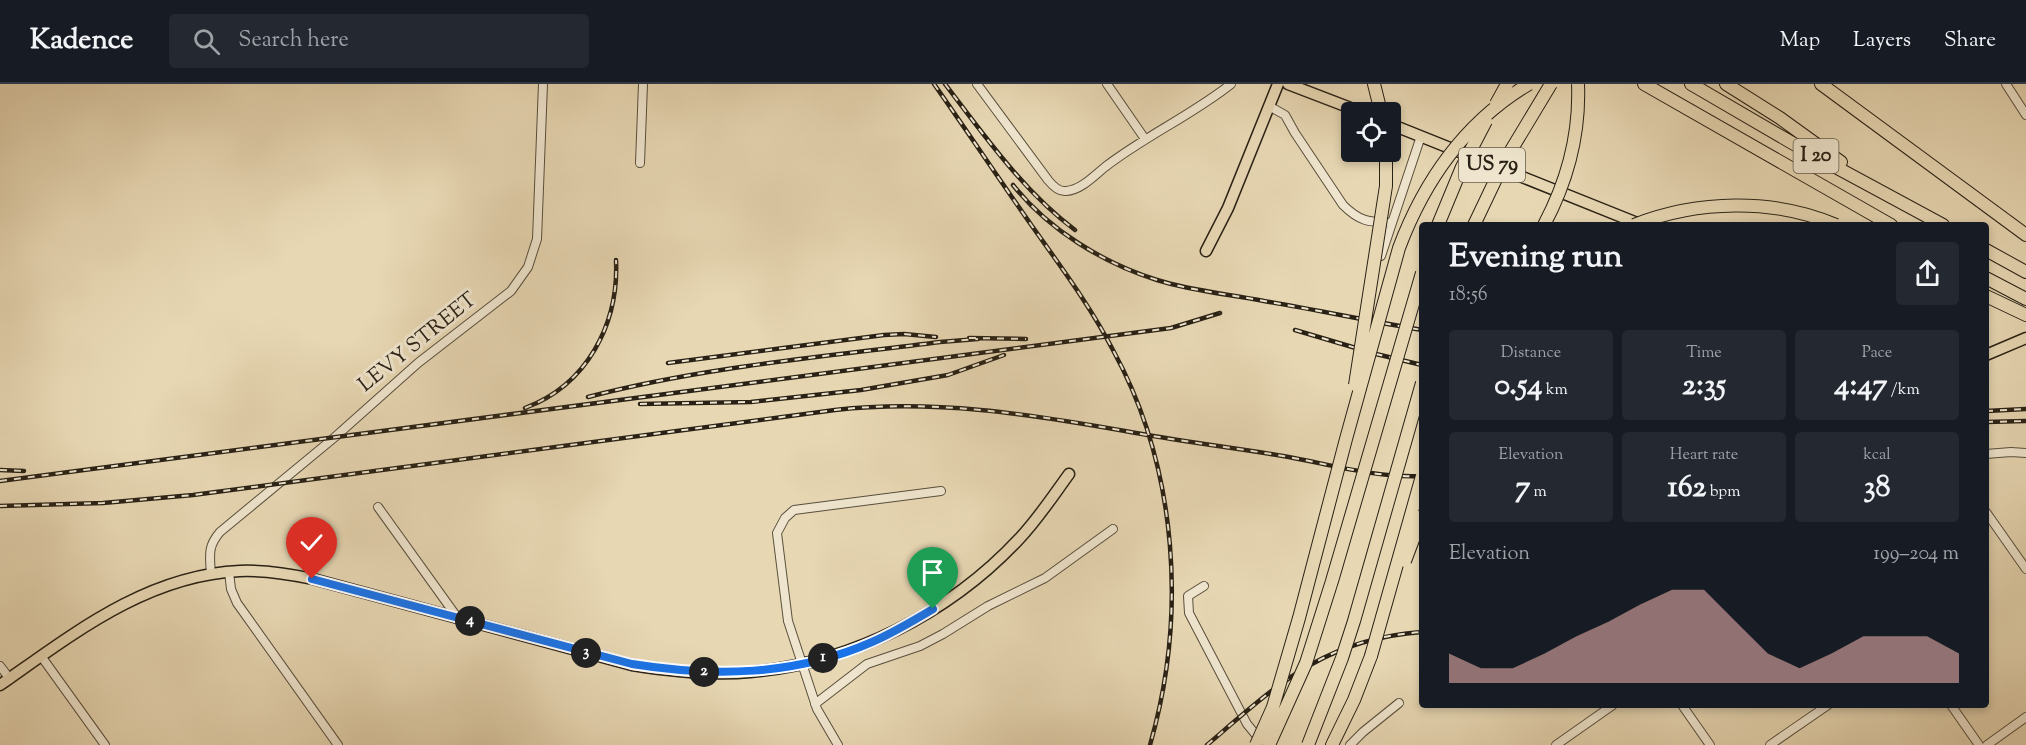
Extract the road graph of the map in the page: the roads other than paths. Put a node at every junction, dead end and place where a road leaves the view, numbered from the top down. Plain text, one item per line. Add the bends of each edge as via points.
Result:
1 (543, 84) edge
2 (643, 84) edge
3 (977, 84) edge
4 (1107, 84) edge
5 (1231, 84) edge
6 (1278, 84) edge
7 (1288, 84) edge
8 (1374, 84) edge
9 (1507, 84) edge
10 (1529, 84) edge
11 (1551, 84) edge
12 (1578, 84) edge
13 (1644, 84) edge
14 (1691, 84) edge
15 (1726, 84) edge
16 (1821, 84) edge
17 (2005, 84) edge
18 (1378, 102) edge
19 (1341, 105) edge
20 (1269, 106) junction
21 (2026, 115) edge
22 (1401, 128) edge
23 (1421, 136) junction
24 (1145, 139) junction
25 (1386, 162) edge
26 (640, 163) dead end
27 (1878, 189) junction
28 (1439, 222) edge
29 (1475, 222) edge
30 (1545, 222) edge
31 (1636, 222) edge
32 (1644, 222) edge
33 (1826, 222) edge
34 (1886, 222) edge
35 (1937, 222) edge
36 (1392, 223) junction
37 (2026, 235) edge
38 (1206, 251) dead end
39 (1989, 252) edge
40 (1381, 256) dead end
41 (2026, 272) edge
42 (1989, 280) edge
43 (1419, 283) edge
44 (1989, 297) edge
45 (2026, 299) edge
46 (2026, 315) edge
47 (2026, 338) edge
48 (1989, 354) edge
49 (1419, 394) edge
50 (1346, 439) junction
51 (2026, 453) edge
52 (1989, 454) edge
53 (1069, 474) dead end
54 (1419, 487) edge
55 (941, 490) dead end
56 (378, 507) dead end
57 (1989, 516) edge
58 (1419, 524) edge
59 (1113, 530) dead end
60 (2026, 569) edge
61 (229, 572) junction
62 (211, 575) junction
63 (1204, 586) dead end
64 (457, 617) junction
65 (41, 656) junction
66 (1371, 656) junction
67 (802, 663) junction
68 (0, 666) edge
69 (10, 678) junction
70 (0, 685) edge
71 (1400, 703) dead end
72 (816, 704) junction
73 (1609, 708) edge
74 (1684, 708) edge
75 (1824, 708) edge
76 (1953, 708) edge
77 (2026, 717) edge
78 (105, 745) edge
79 (338, 745) edge
80 (838, 745) edge
81 (1256, 745) edge
82 (1264, 745) edge
83 (1269, 745) edge
84 (1308, 745) edge
85 (1332, 745) edge
86 (1350, 745) edge
87 (1556, 745) edge
88 (1710, 745) edge
89 (1770, 745) edge
90 (1979, 745) edge
91 (1987, 745) edge

1 - 62 street, LEVY STREET via 537,240 521,280 220,532 209,551
2 - 26 street
3 - 24 street via 1043,174 1062,191 1080,186
4 - 24 street
5 - 24 street via 1196,110
6 - 20 main road
7 - 19 main road
8 - 18 highway
9 - 28 highway, bridge via 1473,144
10 - 50 highway, bridge via 1475,126 1444,161 1419,201 1400,248
11 - 29 highway, bridge via 1504,162
12 - 30 highway, bridge via 1570,158
13 - 34 highway, I 20
14 - 27 highway, I 20
15 - 27 highway
16 - 37 highway
17 - 21 street
20 - 36 street via 1285,115 1343,205 1364,221
20 - 38 main road via 1228,208
22 - 23 main road, US 79
23 - 31 main road, US 79
23 - 36 street
25 - 50 highway, bridge via 1381,226
27 - 35 highway, I 20
32 - 33 highway, bridge via 1677,212 1730,206 1794,212
36 - 40 street
39 - 41 highway
42 - 45 highway
43 - 83 highway, bridge via 1306,663
44 - 46 highway
47 - 48 main road
49 - 84 highway, bridge via 1354,621
50 - 81 highway, bridge via 1273,707
51 - 52 street
53 - 67 main road via 1018,540 954,595 870,643
54 - 66 highway, bridge
55 - 67 street via 794,510 785,518 777,533 788,621
56 - 64 street
57 - 60 street
58 - 66 highway, bridge
59 - 72 street via 1045,578 943,634 867,664
61 - 62 main road
61 - 64 main road via 269,572 312,579
61 - 79 street via 237,603
62 - 65 main road via 138,597
63 - 82 street via 1188,596 1189,612 1247,724
64 - 67 main road via 659,669 740,673
65 - 69 main road
65 - 78 street
66 - 85 highway
67 - 72 street
68 - 69 street
69 - 70 main road
71 - 86 street
72 - 80 street
73 - 87 street
74 - 88 street
75 - 89 street
76 - 90 street
77 - 91 street

